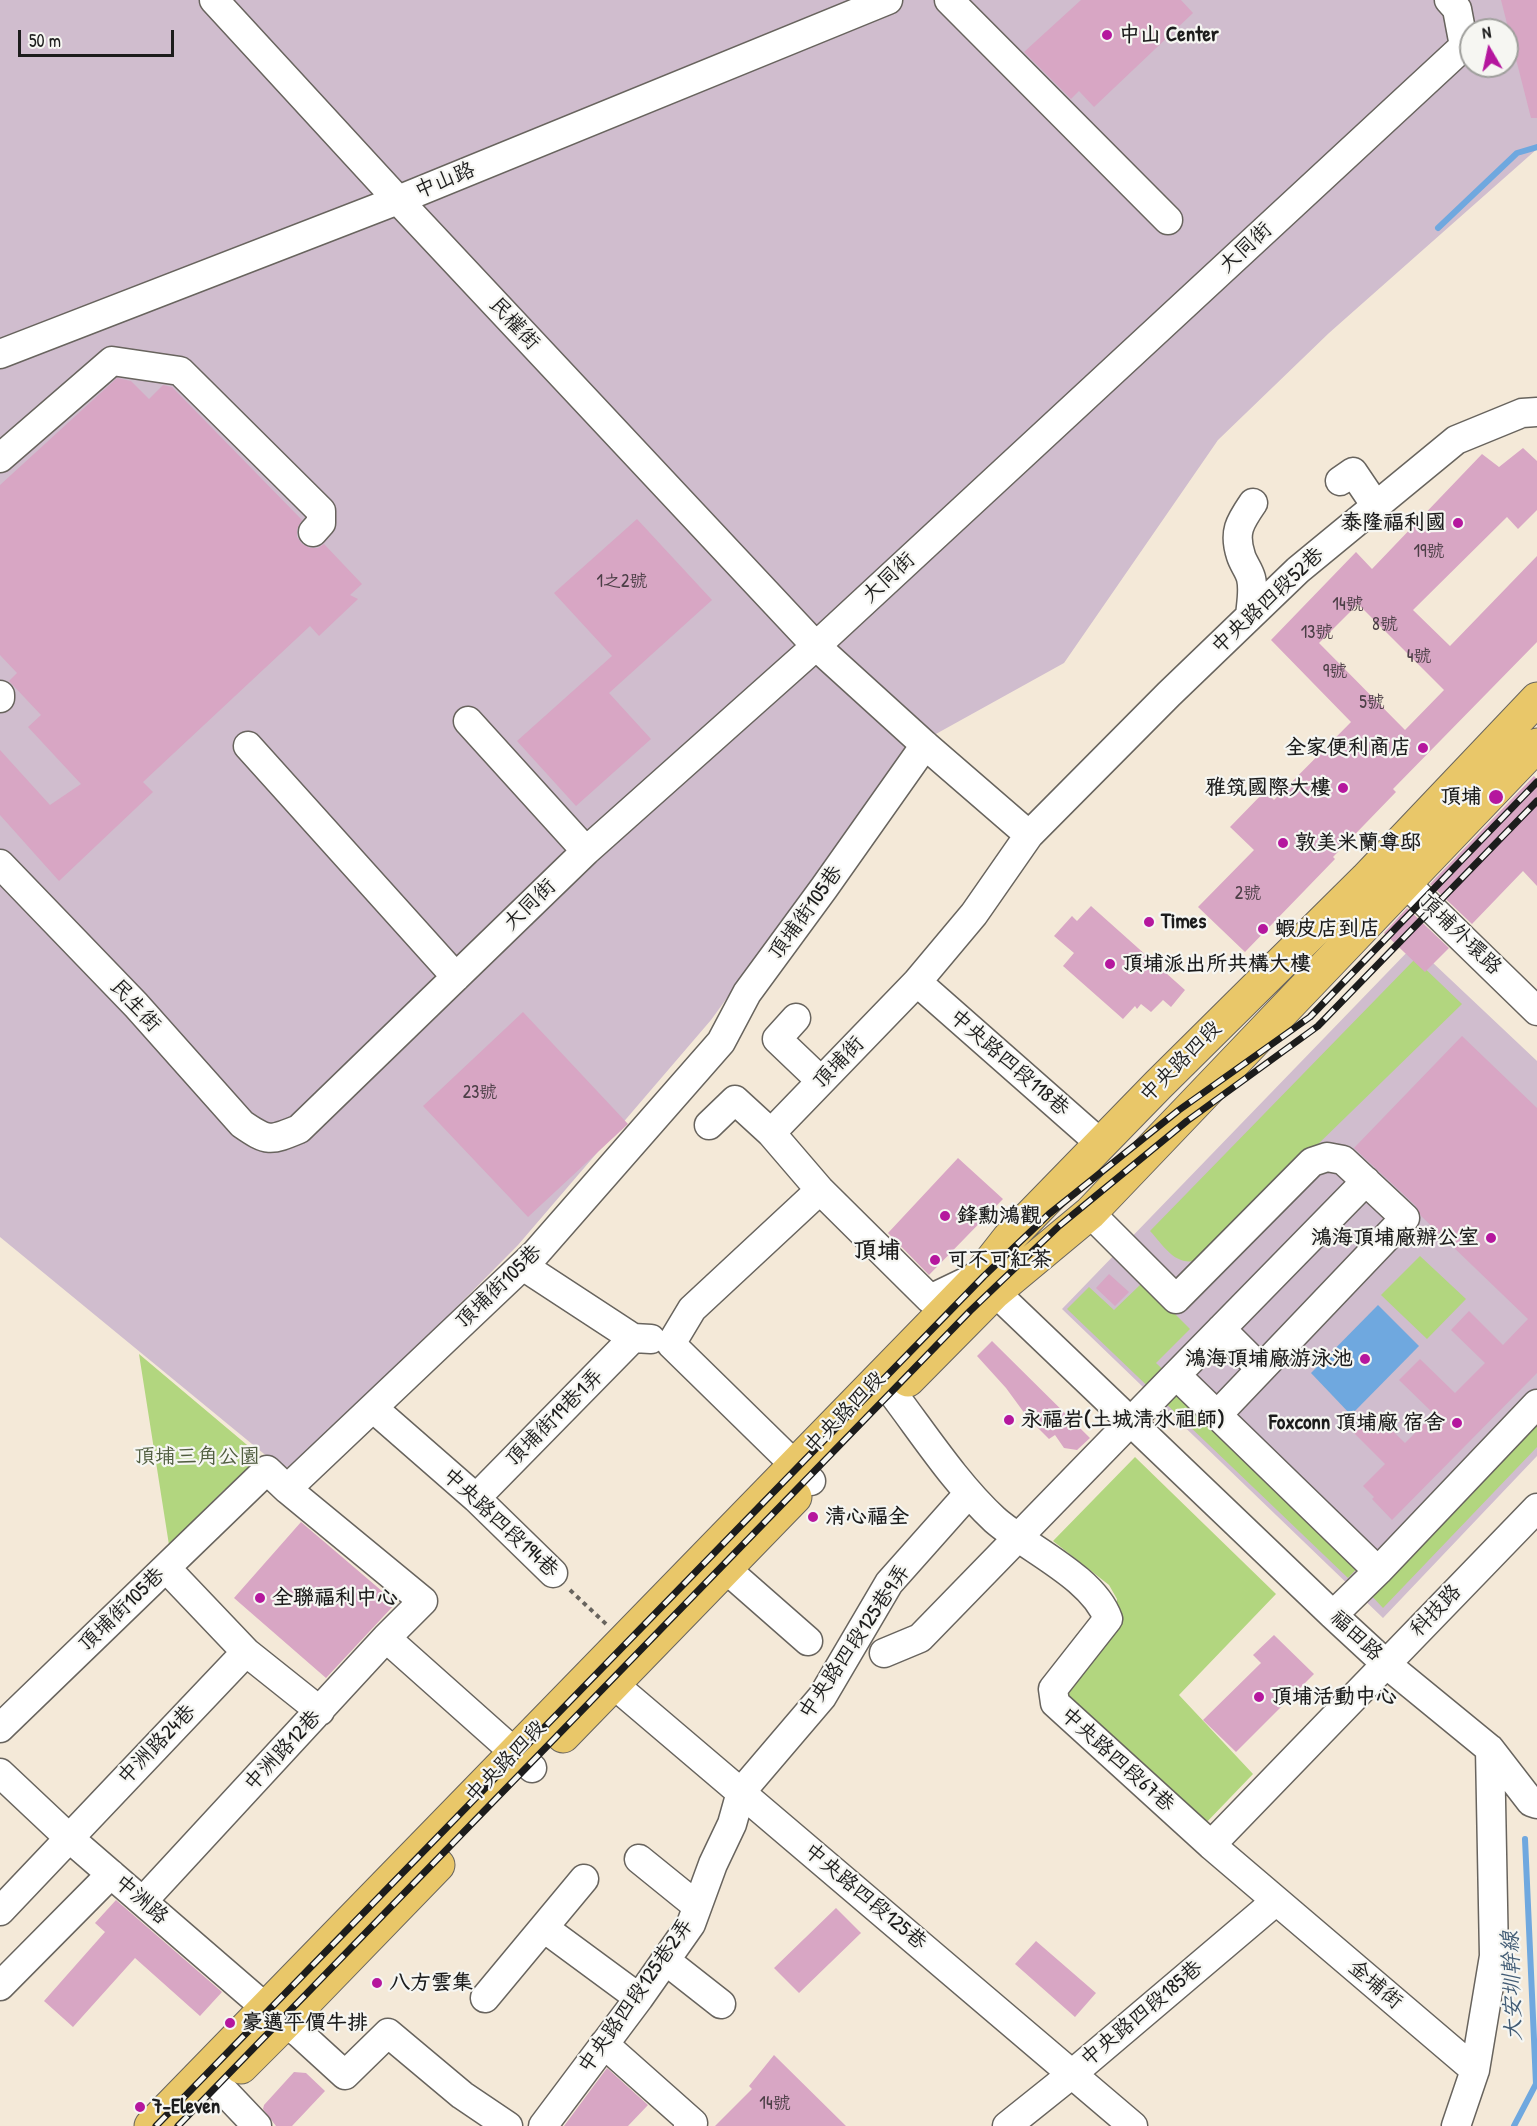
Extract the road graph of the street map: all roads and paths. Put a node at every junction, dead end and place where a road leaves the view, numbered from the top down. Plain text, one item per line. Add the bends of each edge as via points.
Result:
1 (214, 0) edge
2 (888, 0) edge
3 (949, 0) edge
4 (1449, 0) edge
5 (398, 200) junction
6 (1168, 220) dead end
7 (0, 354) edge
8 (1537, 412) edge
9 (0, 458) edge
10 (1340, 481) dead end
11 (1253, 503) dead end
12 (1376, 506) junction
13 (313, 532) dead end
14 (1250, 616) junction
15 (816, 646) junction
16 (1537, 699) edge
17 (468, 721) dead end
18 (1537, 744) edge
19 (925, 745) junction
20 (248, 746) dead end
21 (1029, 835) junction
22 (586, 851) junction
23 (0, 864) edge
24 (1394, 871) junction
25 (456, 977) junction
26 (917, 982) junction
27 (1537, 1011) edge
28 (796, 1018) dead end
29 (821, 1081) junction
30 (709, 1125) dead end
31 (771, 1133) junction
32 (275, 1139) joint
33 (1101, 1144) junction
34 (1366, 1181) junction
35 (820, 1190) junction
36 (1090, 1213) junction
37 (523, 1266) junction
38 (988, 1283) junction
39 (1221, 1329) junction
40 (633, 1338) junction
41 (671, 1344) junction
42 (1261, 1369) junction
43 (1176, 1375) junction
44 (894, 1395) junction
45 (1537, 1404) edge
46 (373, 1408) junction
47 (1218, 1414) junction
48 (1132, 1422) junction
49 (803, 1473) junction
50 (287, 1489) junction
51 (969, 1493) junction
52 (476, 1498) junction
53 (1537, 1508) edge
54 (1018, 1536) junction
55 (166, 1568) junction
56 (726, 1569) junction
57 (1378, 1571) junction
58 (553, 1573) joint
59 (1333, 1615) junction
60 (386, 1638) junction
61 (624, 1641) junction
62 (808, 1641) dead end
63 (246, 1652) junction
64 (884, 1653) dead end
65 (1385, 1663) junction
66 (605, 1677) junction
67 (320, 1711) junction
68 (0, 1728) edge
69 (1490, 1749) junction
70 (523, 1760) junction
71 (0, 1773) edge
72 (741, 1792) junction
73 (1537, 1804) edge
74 (68, 1838) junction
75 (1211, 1845) junction
76 (639, 1859) dead end
77 (111, 1874) junction
78 (584, 1879) dead end
79 (143, 1901) junction
80 (1276, 1901) junction
81 (697, 1906) junction
82 (0, 1911) edge
83 (544, 1928) junction
84 (665, 1960) junction
85 (0, 1986) edge
86 (486, 1998) dead end
87 (639, 1998) junction
88 (721, 2004) dead end
89 (276, 2016) junction
90 (604, 2044) junction
91 (1475, 2070) junction
92 (1072, 2074) junction
93 (220, 2087) junction
94 (151, 2126) edge
95 (182, 2126) edge
96 (257, 2126) edge
97 (508, 2126) edge
98 (543, 2126) edge
99 (688, 2126) edge
100 (1007, 2126) edge
101 (1133, 2126) edge
102 (1456, 2126) edge

1 - 5 street, 民權街
2 - 5 street, 中山路
3 - 6 street
4 - 15 street, 大同街 via 1457,9 1464,46
5 - 7 street, 中山路
5 - 15 street, 民權街
8 - 12 street, 中央路四段52巷 via 1522,413 1456,440
9 - 13 street via 112,361 180,371 321,511 321,523
10 - 12 street via 1353,472
11 - 14 street via 1239,524 1238,533 1240,555 1252,589
12 - 14 street, 中央路四段52巷 via 1298,570
14 - 21 street, 中央路四段52巷
15 - 19 street
15 - 22 street, 大同街
16 - 24 main road, 中央路四段
17 - 22 street
18 - 24 main road, 中央路四段
19 - 21 street
19 - 37 street, 頂埔街105巷 via 747,993 721,1042
20 - 25 street
21 - 26 street, 頂埔街 via 974,914
22 - 25 street, 大同街
23 - 32 street, 民生街 via 136,1005 242,1124 259,1136
24 - 27 street, 頂埔外環路
24 - 33 main road, 中央路四段
24 - 36 main road, 中央路四段
25 - 32 street, 大同街 via 299,1129
26 - 29 street, 頂埔街
26 - 33 street, 中央路四段118巷
28 - 29 street via 777,1039
29 - 31 street, 頂埔街
30 - 31 street via 735,1100
31 - 35 street
33 - 38 main road, 中央路四段 via 1009,1238
34 - 36 street via 1343,1160 1326,1156 1312,1162 1176,1299
34 - 39 street
34 - 42 street via 1405,1218
35 - 38 street via 930,1299
35 - 41 street via 693,1308
36 - 38 main road, 中央路四段
37 - 40 street
37 - 46 street, 頂埔街105巷
38 - 44 main road, 中央路四段
38 - 48 street, 福田路
38 - 49 main road, 中央路四段
39 - 42 street
39 - 43 street
40 - 41 street
40 - 52 street, 頂埔街19巷1弄
41 - 49 street
42 - 47 street
43 - 47 street
43 - 48 street
44 - 49 main road, 中央路四段
44 - 51 street, 中央路四段67巷
45 - 57 street
46 - 50 street, 頂埔街105巷
46 - 52 street, 中央路四段194巷
47 - 57 street
48 - 54 street
48 - 59 street, 福田路
49 - 56 main road, 中央路四段
49 - 61 main road, 中央路四段
50 - 55 street, 頂埔街105巷 via 267,1470
50 - 60 street, 中洲路12巷 via 423,1601
51 - 54 street, 中央路四段67巷
51 - 72 street, 中央路四段125巷9弄 via 889,1583 822,1697
52 - 58 street, 中央路四段194巷
53 - 65 street, 科技路
54 - 64 street via 920,1638
54 - 75 street, 中央路四段67巷 via 1083,1584 1103,1606 1108,1619 1053,1689 1055,1703
55 - 63 street
55 - 68 street, 頂埔街105巷
56 - 62 street
56 - 66 main road, 中央路四段
57 - 59 street
58 - 61 path, 中央路四段194巷
59 - 65 street, 福田路
60 - 67 street, 中洲路12巷
60 - 70 street
61 - 66 main road, 中央路四段
63 - 67 street
63 - 74 street, 中洲路24巷
65 - 69 street, 福田路
65 - 75 street, 科技路
66 - 70 main road, 中央路四段
66 - 72 street, 中央路四段125巷
67 - 79 street, 中洲路12巷
69 - 73 street, 福田路 via 1531,1802
69 - 91 street via 1494,1956
70 - 89 main road, 中央路四段
71 - 74 street, 中洲路
72 - 81 street, 中央路四段125巷2弄 via 732,1824
72 - 92 street, 中央路四段125巷
74 - 77 street, 中洲路
74 - 82 street, 中洲路24巷
75 - 80 street, 中央路四段67巷
76 - 81 street
77 - 79 street, 中洲路
77 - 85 street
78 - 83 street
79 - 89 street, 中洲路
80 - 91 street, 金埔街
80 - 92 street, 中央路四段185巷
81 - 84 street, 中央路四段125巷2弄 via 691,1924
83 - 86 street
83 - 87 street
84 - 87 street, 中央路四段125巷2弄
84 - 88 street
87 - 90 street, 中央路四段125巷2弄
89 - 93 main road, 中央路四段
89 - 94 main road, 中央路四段
89 - 97 street, 中洲路 via 345,2074 388,2033 462,2095
90 - 98 street, 中央路四段125巷2弄
90 - 99 street via 693,2122
91 - 102 street
92 - 100 street, 中央路四段185巷
92 - 101 street, 中央路四段125巷
93 - 95 main road, 中央路四段
93 - 96 street

